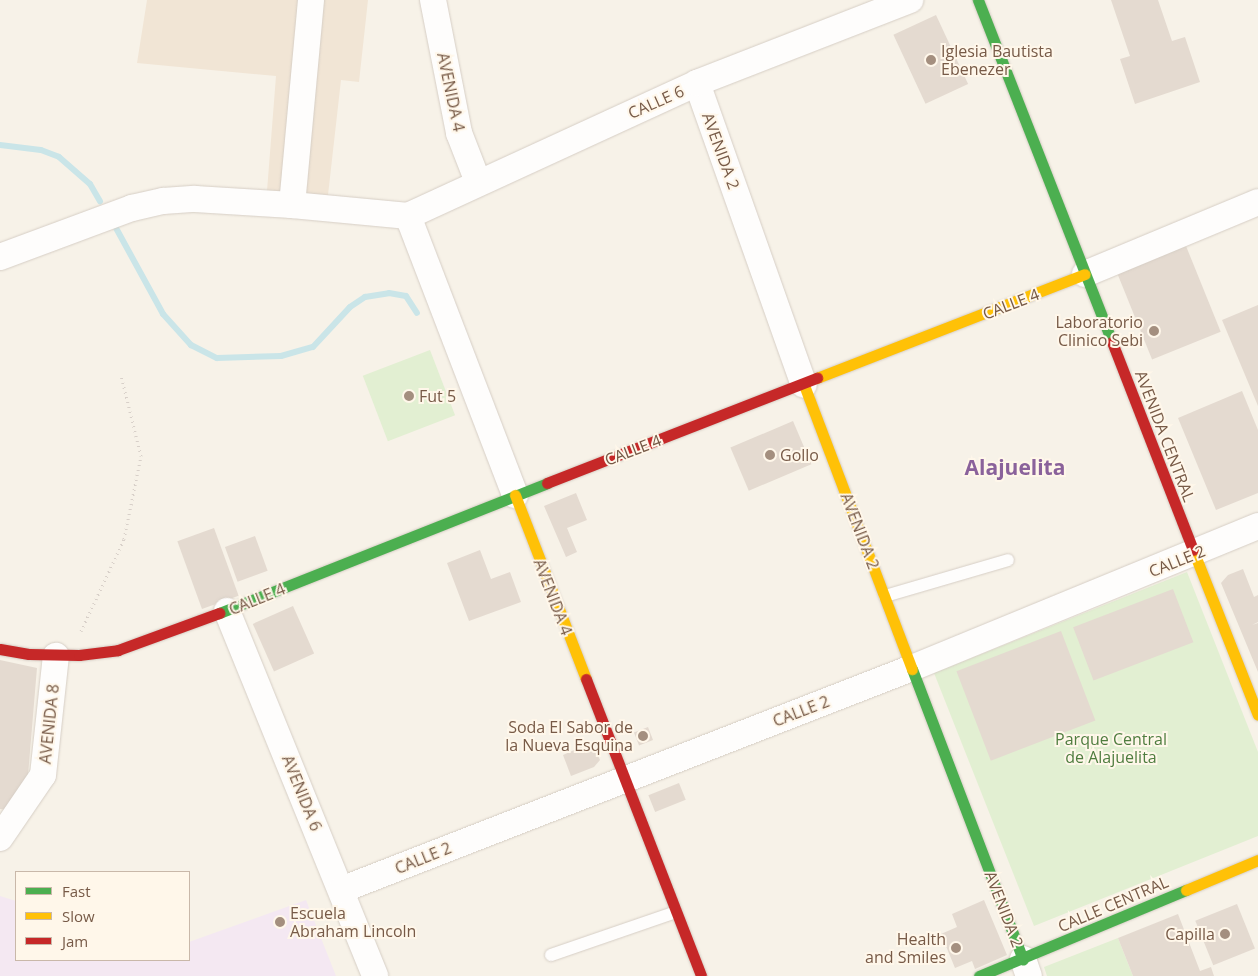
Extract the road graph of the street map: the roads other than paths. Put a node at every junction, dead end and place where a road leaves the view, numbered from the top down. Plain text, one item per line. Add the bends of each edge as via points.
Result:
1 (311, 0) edge
2 (433, 0) edge
3 (910, 0) edge
4 (978, 0) edge
5 (697, 84) junction
6 (478, 182) junction
7 (1258, 202) edge
8 (292, 205) junction
9 (408, 216) junction
10 (0, 256) edge
11 (1086, 274) junction
12 (804, 385) junction
13 (515, 495) junction
14 (1258, 526) edge
15 (1194, 554) junction
16 (1008, 560) dead end
17 (885, 596) junction
18 (228, 611) junction
19 (0, 649) edge
20 (67, 656) junction
21 (912, 668) junction
22 (1258, 715) edge
23 (623, 779) junction
24 (0, 838) edge
25 (1258, 860) edge
26 (341, 890) junction
27 (676, 912) junction
28 (551, 955) dead end
29 (1026, 967) edge
30 (375, 976) edge
31 (702, 976) edge
32 (979, 976) edge

1 - 8 street
2 - 6 street, AVENIDA 4 via 459,133
3 - 5 street, CALLE 6
4 - 11 street, AVENIDA CENTRAL
5 - 6 street, CALLE 6
5 - 12 street, AVENIDA 2
6 - 9 street, CALLE 6
7 - 11 street, CALLE 4
8 - 9 street
8 - 10 street via 195,199 164,201 132,208
9 - 13 street, AVENIDA 4
11 - 12 street, CALLE 4
11 - 15 street, AVENIDA CENTRAL
12 - 13 street, CALLE 4
12 - 17 street, AVENIDA 2
13 - 18 street, CALLE 4
13 - 23 street, AVENIDA 4
14 - 15 street, CALLE 2
15 - 21 street, CALLE 2
15 - 22 street, AVENIDA CENTRAL
16 - 17 lane
17 - 21 street, AVENIDA 2
18 - 20 street, CALLE 4 via 118,650
18 - 26 street, AVENIDA 6
19 - 20 street, CALLE 4
20 - 24 street, AVENIDA 8 via 43,775
21 - 23 street, CALLE 2
21 - 29 street, AVENIDA 2
23 - 26 street, CALLE 2
23 - 27 street, AVENIDA 4
25 - 29 street, CALLE CENTRAL
26 - 30 street, AVENIDA 6
27 - 28 lane
27 - 31 street, AVENIDA 4
29 - 32 street, CALLE CENTRAL

